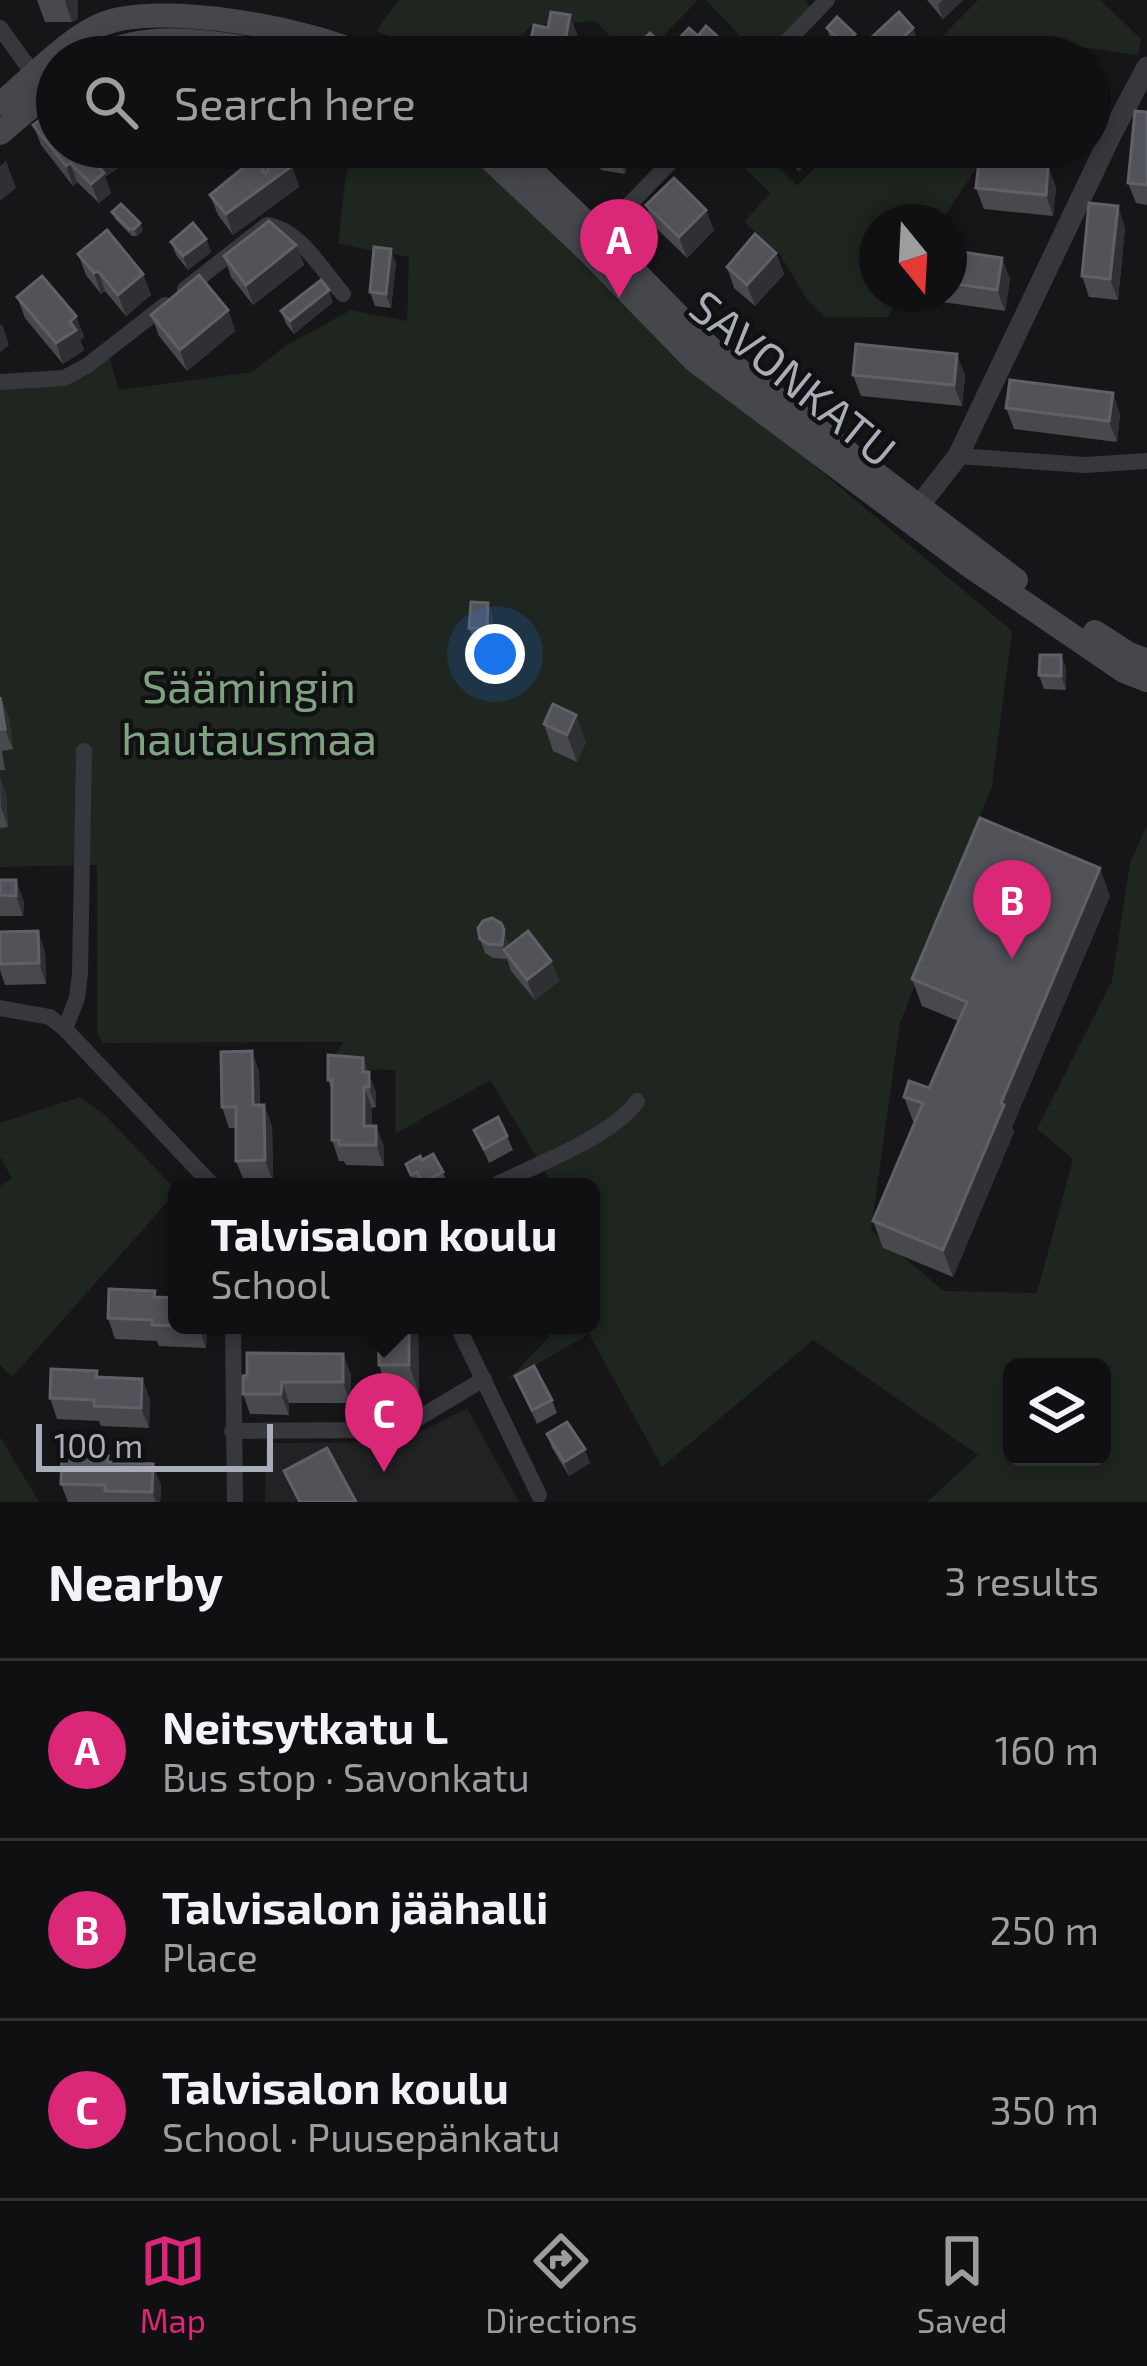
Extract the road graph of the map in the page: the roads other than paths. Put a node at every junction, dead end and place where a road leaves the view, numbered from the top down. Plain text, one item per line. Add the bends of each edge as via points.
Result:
1 (827, 0) edge
2 (141, 8) edge
3 (0, 28) edge
4 (88, 36) edge
5 (307, 36) edge
6 (792, 36) edge
7 (1147, 68) edge
8 (36, 71) edge
9 (36, 89) edge
10 (36, 95) edge
11 (0, 104) edge
12 (0, 133) edge
13 (1111, 136) edge
14 (501, 168) edge
15 (526, 168) edge
16 (664, 168) edge
17 (1095, 168) edge
18 (592, 242) junction
19 (343, 294) dead end
20 (0, 382) edge
21 (958, 456) junction
22 (1147, 461) edge
23 (913, 513) junction
24 (1147, 662) edge
25 (1147, 680) edge
26 (84, 751) dead end
27 (0, 1008) edge
28 (65, 1029) junction
29 (637, 1101) dead end
30 (206, 1178) edge
31 (509, 1178) edge
32 (233, 1334) edge
33 (462, 1334) edge
34 (484, 1379) junction
35 (232, 1431) junction
36 (539, 1495) dead end
37 (235, 1502) edge

1 - 6 street
2 - 4 main road
2 - 5 main road
3 - 8 street
7 - 13 street
9 - 11 main road
10 - 12 main road
14 - 18 main road, SAVONKATU
15 - 18 main road, SAVONKATU
16 - 18 street
17 - 21 street
18 - 23 main road, SAVONKATU
19 - 20 street via 283,227 267,226 88,365 64,378
21 - 22 street
21 - 23 street
23 - 24 main road
23 - 25 main road via 1045,619
26 - 28 street via 80,973
27 - 28 street via 50,1017
28 - 30 street
29 - 31 street via 610,1128
32 - 35 street
33 - 34 street
34 - 35 street via 388,1430
34 - 36 street
35 - 37 street

